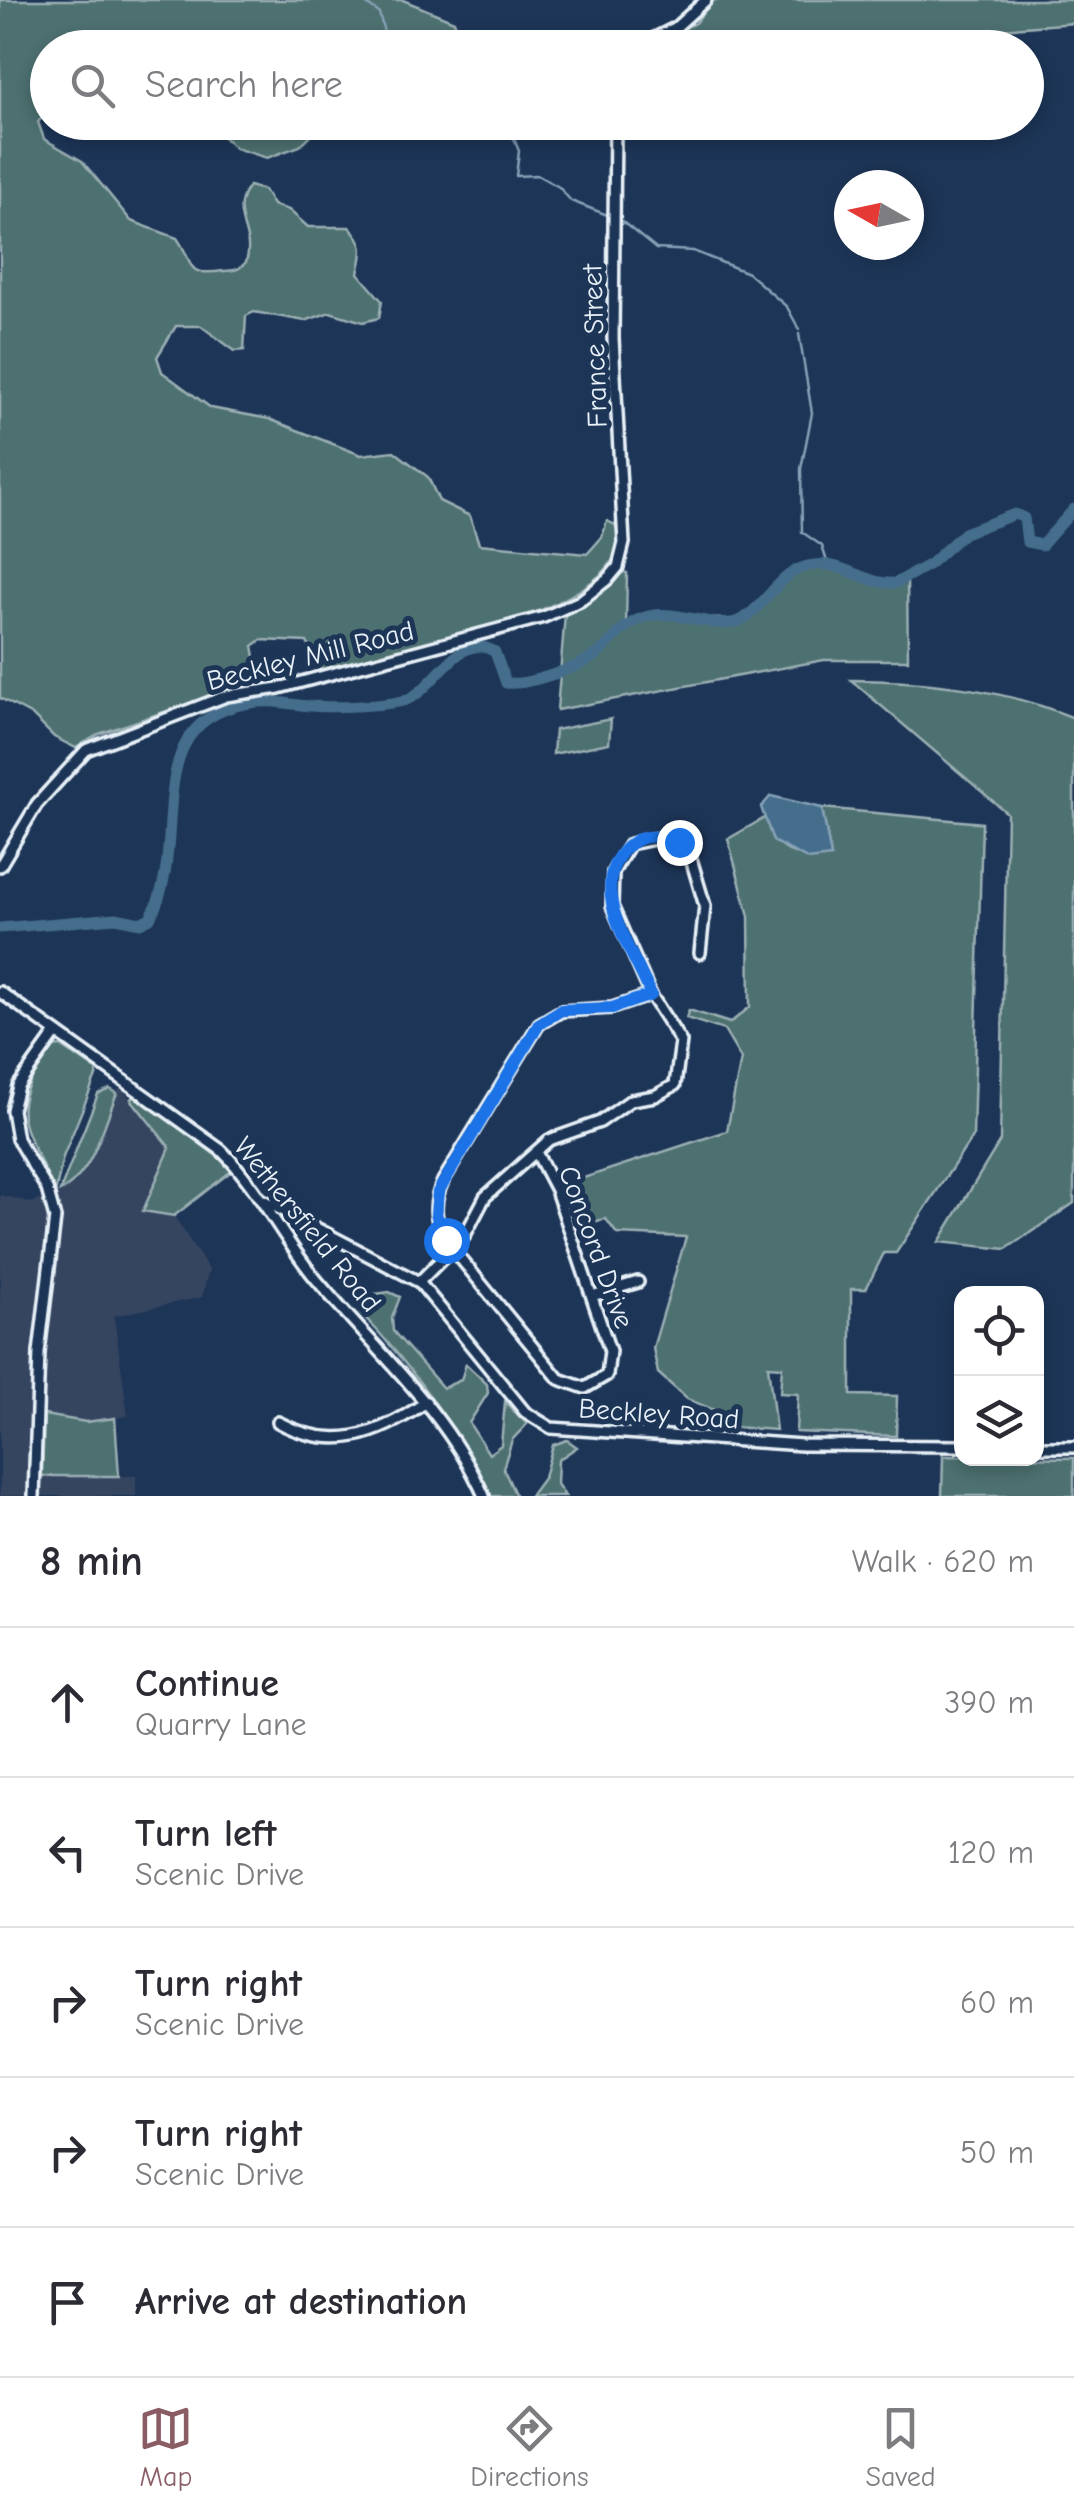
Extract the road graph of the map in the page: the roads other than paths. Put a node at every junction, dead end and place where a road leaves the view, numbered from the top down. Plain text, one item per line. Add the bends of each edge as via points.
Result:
1 (706, 0) edge
2 (671, 30) edge
3 (615, 140) edge
4 (618, 567) joint
5 (0, 866) edge
6 (700, 953) dead end
7 (0, 992) edge
8 (651, 995) junction
9 (55, 1034) junction
10 (536, 1152) junction
11 (261, 1199) junction
12 (452, 1248) junction
13 (419, 1282) junction
14 (638, 1282) dead end
15 (592, 1296) junction
16 (426, 1402) junction
17 (278, 1422) dead end
18 (954, 1446) edge
19 (1044, 1446) edge
20 (1074, 1447) edge
21 (34, 1496) edge
22 (484, 1496) edge

1 - 2 street
3 - 4 street, France Street via 613,338 626,519
4 - 5 street, Beckley Mill Road via 580,601 544,617 279,688 226,696 86,750 37,804
6 - 8 street via 705,906 689,852 664,836 630,844 618,856 609,891
7 - 9 street, Wethersfield Road
8 - 10 street via 681,1042 675,1085 556,1136
8 - 12 street via 612,1008 561,1010 539,1024 438,1192 438,1225
9 - 11 street, Wethersfield Road via 222,1150
9 - 21 street via 18,1086 12,1110 17,1139 46,1189 54,1218 38,1354
10 - 12 street via 485,1198
10 - 15 street, Concord Drive
11 - 13 street, Beckley Road
11 - 16 street, Wethersfield Road via 318,1281
12 - 13 street
12 - 15 street, Concord Drive via 560,1380 576,1388 603,1380 610,1364
13 - 18 street, Beckley Road via 524,1412 551,1428 802,1446
14 - 15 street
16 - 17 street via 361,1437 300,1434
16 - 22 street, Wethersfield Road
19 - 20 street

